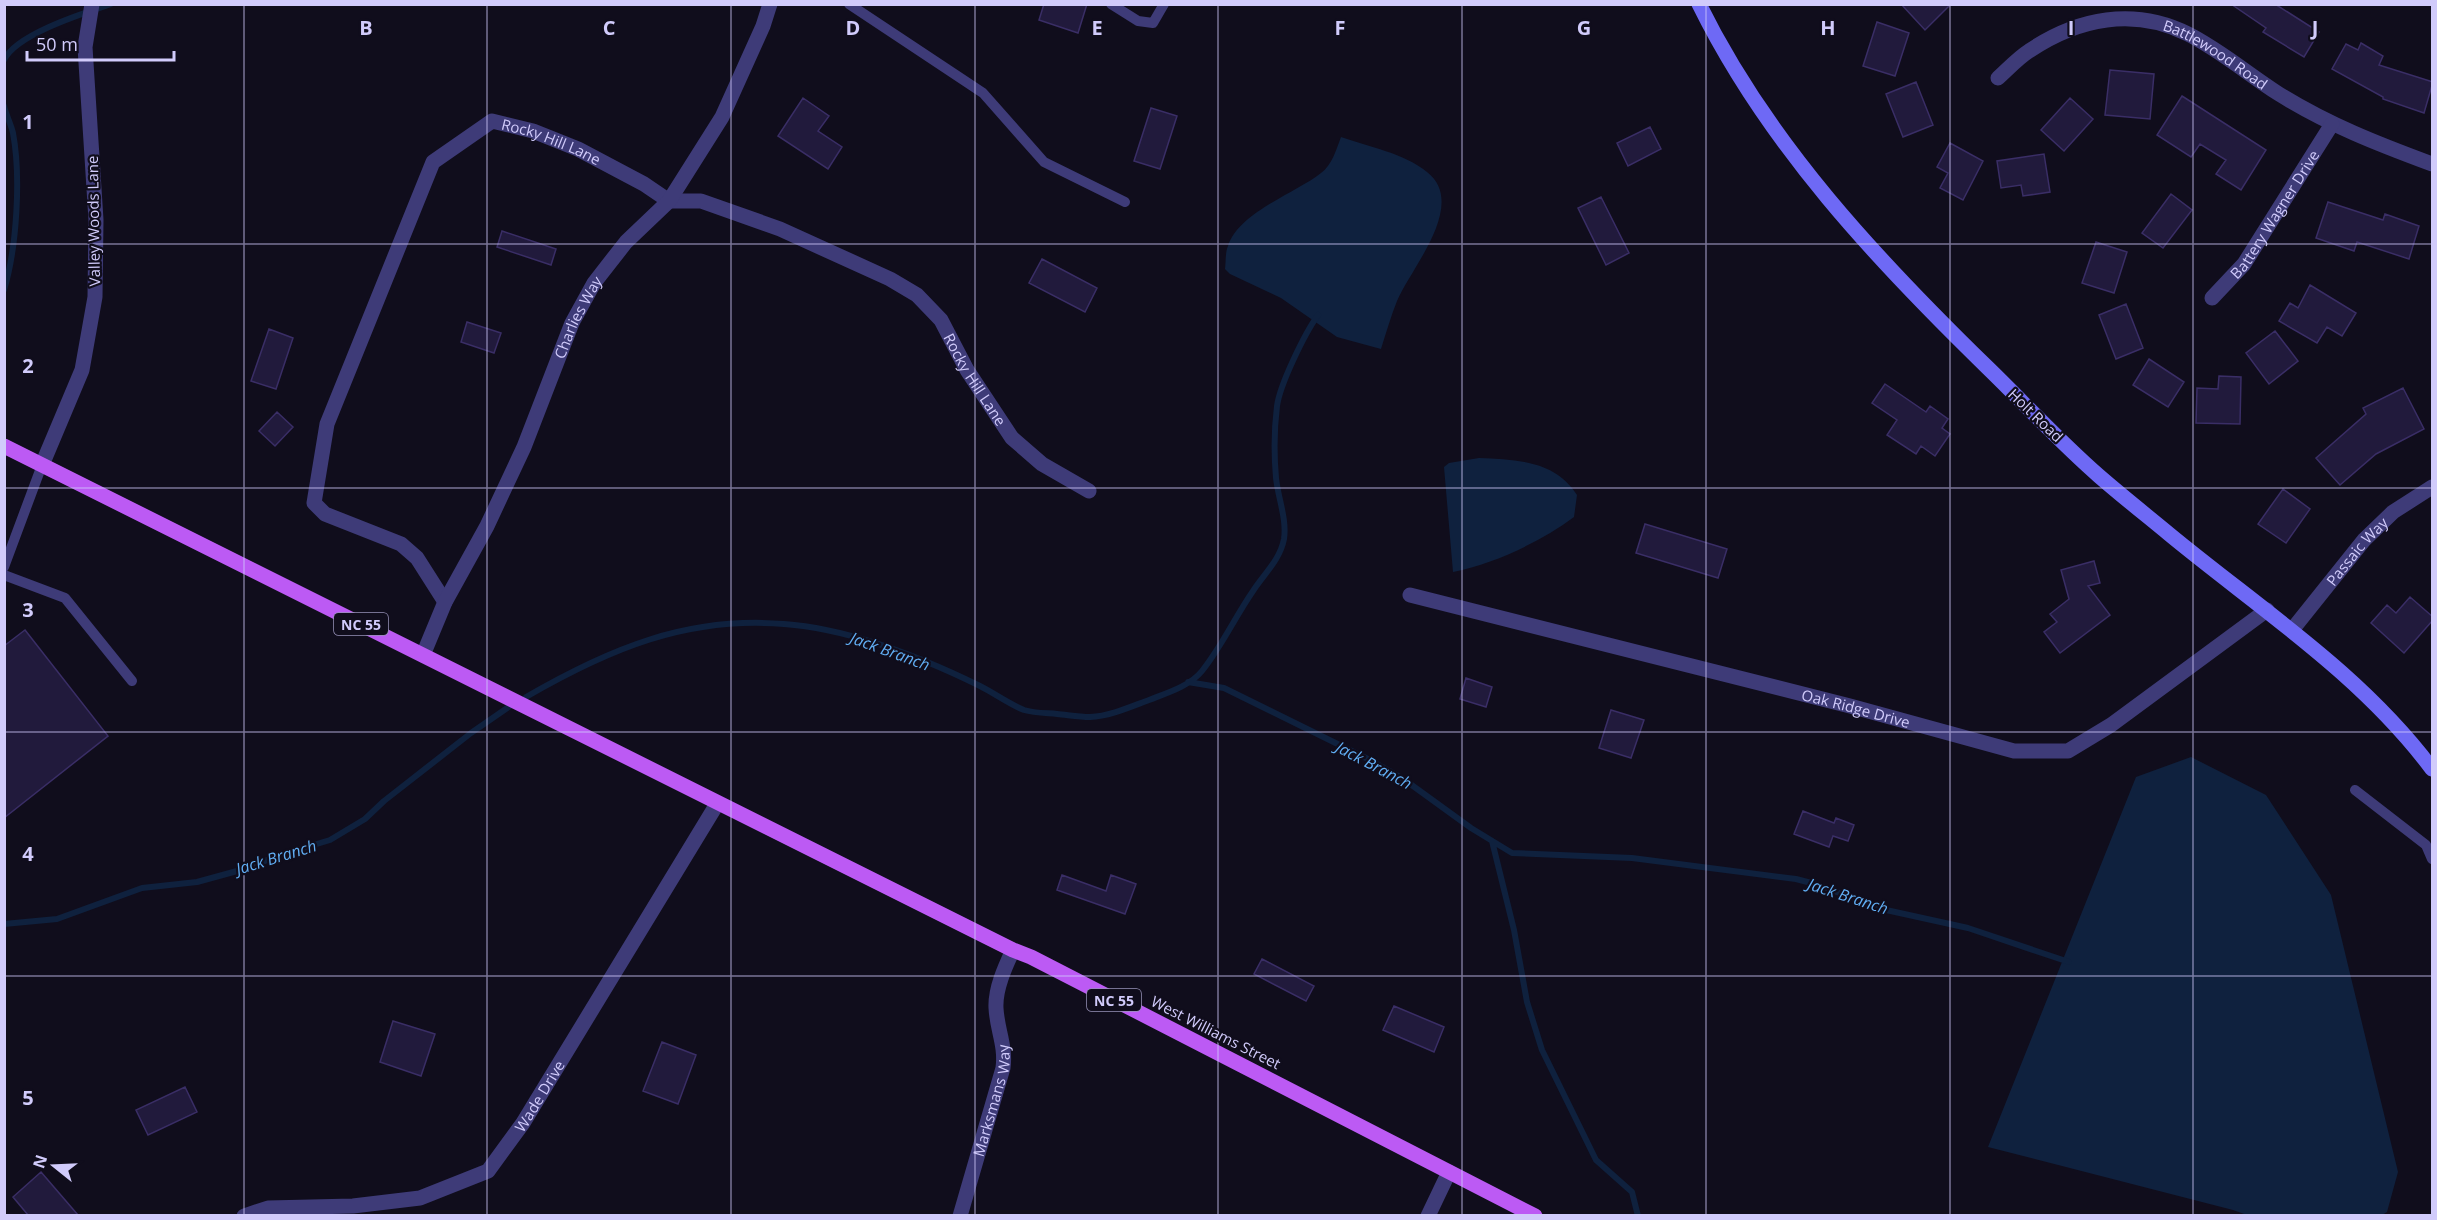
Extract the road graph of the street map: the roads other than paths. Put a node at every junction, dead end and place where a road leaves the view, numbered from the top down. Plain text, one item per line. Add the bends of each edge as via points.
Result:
1 (92, 4) edge
2 (770, 4) edge
3 (849, 4) edge
4 (1111, 4) edge
5 (1164, 4) edge
6 (1699, 4) edge
7 (1998, 78) dead end
8 (2332, 124) junction
9 (2433, 164) edge
10 (669, 201) junction
11 (1125, 202) dead end
12 (2212, 298) dead end
13 (4, 446) edge
14 (42, 465) junction
15 (2433, 487) edge
16 (1089, 491) dead end
17 (4, 567) edge
18 (4, 575) edge
19 (1410, 595) dead end
20 (445, 602) junction
21 (2267, 610) junction
22 (2292, 630) junction
23 (423, 655) junction
24 (132, 681) dead end
25 (2433, 769) edge
26 (2355, 790) dead end
27 (717, 804) junction
28 (2433, 860) edge
29 (1013, 950) junction
30 (1449, 1172) junction
31 (244, 1215) edge
32 (960, 1215) edge
33 (1428, 1215) edge
34 (1535, 1215) edge

1 - 14 street, Valley Woods Lane via 85,47 96,220 95,297 82,370
2 - 10 street, Charlies Way via 722,117
3 - 11 lane via 983,93 1044,162
4 - 5 lane via 1138,21 1153,23
6 - 21 street, Holt Road via 1731,63 1812,179 1903,282 2098,475
7 - 8 street, Battlewood Road via 2027,52 2064,31 2112,18 2134,18 2191,35
8 - 9 street, Battlewood Road
8 - 12 street, Battery Wagner Drive via 2244,264
10 - 16 street, Rocky Hill Lane via 701,201 780,229 917,295 941,320 967,370 1012,438 1042,464
10 - 20 street, Charlies Way via 626,242 594,283 577,313 524,447
10 - 20 street, Rocky Hill Lane via 578,149 492,120 434,162 327,424 314,503 325,514 401,544 417,558
13 - 14 main road, NC 55
14 - 17 lane
14 - 23 main road, NC 55
15 - 22 street, Passaic Way via 2393,512 2364,540
18 - 24 lane via 64,598
19 - 21 street, Oak Ridge Drive via 2014,751 2068,751 2111,725
20 - 23 street, Charlies Way
21 - 22 street, Holt Road
22 - 25 street, Holt Road via 2364,693
23 - 27 main road, NC 55
26 - 28 lane via 2426,845
27 - 29 main road, West Williams Street / NC 55
27 - 31 street, Wade Drive via 523,1123 488,1170 420,1198 353,1206 268,1208
29 - 30 main road, West Williams Street / NC 55
29 - 32 street, Marksmans Way via 1002,973 995,1007 1005,1052 1003,1068
30 - 33 street
30 - 34 main road, West Williams Street / NC 55

